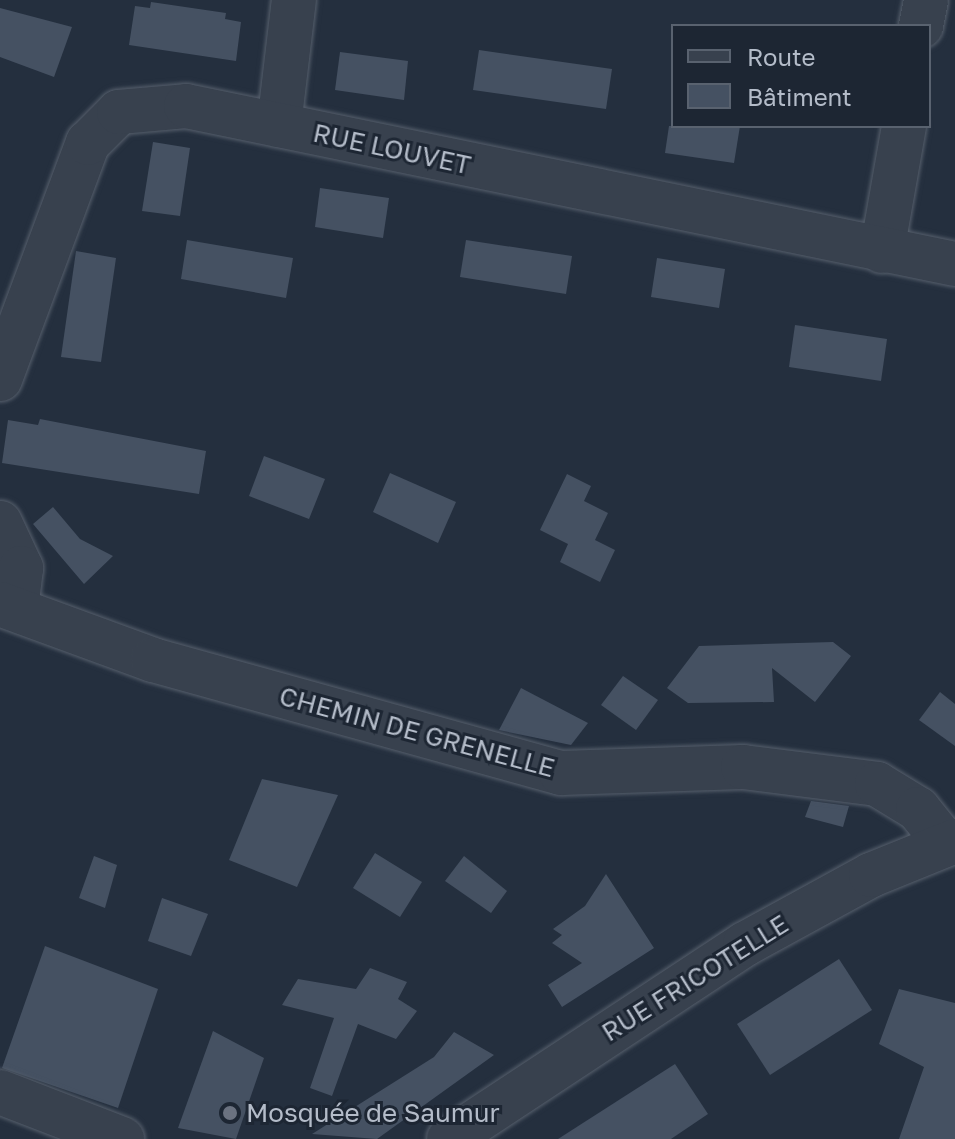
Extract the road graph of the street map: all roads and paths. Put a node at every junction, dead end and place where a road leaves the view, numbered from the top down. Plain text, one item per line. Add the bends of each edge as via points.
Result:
1 (294, 0) edge
2 (926, 0) edge
3 (921, 24) edge
4 (279, 125) junction
5 (904, 128) edge
6 (882, 251) junction
7 (955, 264) edge
8 (0, 379) edge
9 (0, 523) edge
10 (8, 607) edge
11 (950, 842) edge
12 (0, 1092) edge
13 (122, 1139) edge
14 (449, 1139) edge

1 - 4 street
2 - 3 street
4 - 6 street, RUE LOUVET
4 - 8 street, RUE LOUVET via 186,106 119,112 88,143
5 - 6 street
6 - 7 street, RUE LOUVET
9 - 10 street, CHEMIN DE GRENELLE via 21,568
10 - 11 street, CHEMIN DE GRENELLE via 153,660 561,773 743,767 877,784 918,809
11 - 14 street, RUE FRICOTELLE via 871,875 745,944
12 - 13 street

